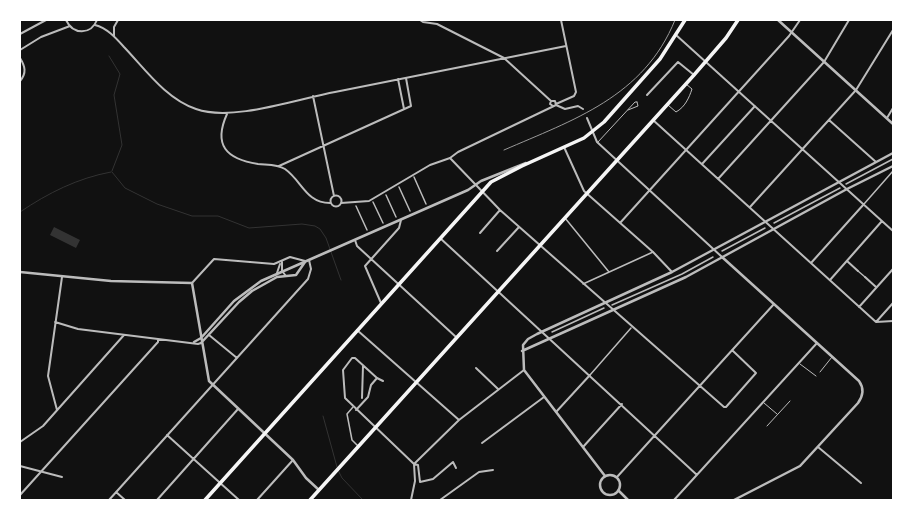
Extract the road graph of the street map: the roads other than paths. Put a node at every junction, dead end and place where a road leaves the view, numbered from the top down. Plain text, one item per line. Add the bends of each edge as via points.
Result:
1 (46, 20) edge
2 (66, 20) edge
3 (97, 20) edge
4 (118, 20) edge
5 (420, 20) edge
6 (561, 20) edge
7 (684, 20) edge
8 (738, 20) edge
9 (778, 20) edge
10 (800, 20) edge
11 (849, 20) edge
12 (95, 25) junction
13 (70, 26) junction
14 (893, 30) edge
15 (792, 33) junction
16 (20, 34) edge
17 (676, 35) junction
18 (114, 37) junction
19 (566, 46) junction
20 (20, 50) edge
21 (20, 58) edge
22 (504, 58) junction
23 (706, 61) junction
24 (824, 62) junction
25 (694, 75) junction
26 (406, 78) junction
27 (398, 79) junction
28 (20, 81) edge
29 (686, 84) junction
30 (856, 90) junction
31 (740, 92) junction
32 (647, 95) dead end
33 (313, 96) junction
34 (551, 101) junction
35 (668, 104) junction
36 (555, 105) junction
37 (755, 106) junction
38 (893, 108) edge
39 (404, 109) junction
40 (583, 109) dead end
41 (628, 110) junction
42 (227, 114) junction
43 (587, 118) dead end
44 (887, 118) junction
45 (653, 120) junction
46 (771, 120) junction
47 (829, 120) junction
48 (893, 124) edge
49 (598, 142) junction
50 (324, 145) junction
51 (564, 147) junction
52 (803, 149) junction
53 (686, 150) junction
54 (893, 153) edge
55 (450, 158) junction
56 (893, 159) edge
57 (617, 160) junction
58 (876, 162) junction
59 (528, 163) junction
60 (702, 164) junction
61 (279, 166) junction
62 (893, 166) edge
63 (893, 171) edge
64 (414, 177) dead end
65 (718, 179) junction
66 (839, 182) junction
67 (474, 184) junction
68 (846, 184) dead end
69 (399, 187) dead end
70 (840, 188) dead end
71 (847, 189) junction
72 (650, 190) junction
73 (482, 192) junction
74 (587, 193) junction
75 (386, 194) dead end
76 (334, 196) junction
77 (373, 202) dead end
78 (330, 203) junction
79 (341, 203) junction
80 (426, 204) dead end
81 (864, 204) junction
82 (356, 206) dead end
83 (750, 208) junction
84 (500, 210) junction
85 (410, 211) dead end
86 (396, 217) dead end
87 (565, 218) junction
88 (401, 220) junction
89 (882, 221) junction
90 (765, 222) junction
91 (383, 223) dead end
92 (620, 223) junction
93 (774, 223) dead end
94 (519, 227) junction
95 (765, 228) dead end
96 (773, 229) junction
97 (367, 230) dead end
98 (893, 231) edge
99 (480, 233) dead end
100 (440, 238) junction
101 (355, 240) junction
102 (540, 245) junction
103 (714, 250) junction
104 (497, 252) dead end
105 (653, 252) junction
106 (722, 252) dead end
107 (713, 256) dead end
108 (722, 257) junction
109 (295, 259) junction
110 (371, 259) junction
111 (307, 260) junction
112 (847, 261) junction
113 (282, 262) junction
114 (811, 263) junction
115 (298, 264) junction
116 (893, 269) edge
117 (282, 271) junction
118 (299, 271) junction
119 (858, 271) joint
120 (20, 272) edge
121 (609, 272) junction
122 (672, 272) junction
123 (277, 273) junction
124 (62, 277) junction
125 (288, 277) junction
126 (865, 277) joint
127 (830, 280) junction
128 (192, 283) junction
129 (399, 284) junction
130 (583, 284) junction
131 (876, 287) junction
132 (498, 291) junction
133 (381, 303) junction
134 (605, 303) junction
135 (893, 303) edge
136 (774, 304) junction
137 (612, 305) dead end
138 (859, 307) junction
139 (604, 308) dead end
140 (612, 310) junction
141 (893, 321) edge
142 (55, 322) junction
143 (876, 322) junction
144 (632, 328) junction
145 (357, 330) junction
146 (543, 331) junction
147 (552, 332) dead end
148 (124, 335) junction
149 (209, 335) junction
150 (456, 337) junction
151 (200, 338) junction
152 (551, 338) junction
153 (158, 339) junction
154 (194, 342) junction
155 (201, 343) junction
156 (817, 343) junction
157 (732, 350) junction
158 (522, 351) junction
159 (833, 357) junction
160 (236, 358) junction
161 (799, 363) junction
162 (363, 366) junction
163 (476, 368) dead end
164 (524, 370) junction
165 (820, 372) dead end
166 (590, 375) junction
167 (816, 376) dead end
168 (377, 378) junction
169 (384, 381) dead end
170 (416, 382) junction
171 (212, 386) junction
172 (698, 386) junction
173 (499, 390) junction
174 (544, 397) junction
175 (362, 398) dead end
176 (790, 401) dead end
177 (764, 403) junction
178 (622, 404) junction
179 (353, 407) junction
180 (238, 409) junction
181 (57, 410) junction
182 (356, 410) junction
183 (556, 412) junction
184 (777, 415) junction
185 (459, 420) junction
186 (767, 426) dead end
187 (374, 428) junction
188 (264, 433) junction
189 (167, 435) junction
190 (655, 435) junction
191 (20, 442) edge
192 (482, 444) dead end
193 (357, 447) junction
194 (583, 447) junction
195 (818, 447) junction
196 (194, 459) junction
197 (293, 460) junction
198 (414, 464) junction
199 (20, 466) edge
200 (456, 468) dead end
201 (493, 470) dead end
202 (41, 472) junction
203 (697, 475) junction
204 (605, 476) junction
205 (62, 477) dead end
206 (617, 477) junction
207 (220, 483) junction
208 (860, 483) dead end
209 (319, 490) junction
210 (619, 491) junction
211 (116, 492) junction
212 (20, 495) edge
213 (109, 500) edge
214 (125, 500) edge
215 (157, 500) edge
216 (205, 500) edge
217 (239, 500) edge
218 (257, 500) edge
219 (310, 500) edge
220 (411, 500) edge
221 (440, 500) edge
222 (628, 500) edge
223 (674, 500) edge
224 (734, 500) edge

1 - 16 street
2 - 13 street
3 - 12 street
4 - 18 street via 114,27
5 - 22 street via 437,24
6 - 19 street
7 - 17 main road
8 - 23 main road
9 - 15 street
10 - 15 street
11 - 24 street
12 - 13 street via 83,32 73,30
12 - 18 street
13 - 20 street via 41,37
14 - 30 street
15 - 24 street
15 - 31 street
17 - 23 street
17 - 51 main road via 632,93 595,130
18 - 42 street via 162,88 179,102 207,112
19 - 22 street
19 - 36 street via 576,90 574,96
21 - 28 street via 25,69
22 - 26 street
22 - 34 street
23 - 25 main road
23 - 31 street
24 - 30 street
24 - 46 street
25 - 29 main road
25 - 32 street via 678,62
26 - 27 street
26 - 39 street via 412,104
27 - 33 street
27 - 39 street
29 - 35 main road
29 - 35 lane via 692,88 689,98 679,110 676,112
30 - 44 street
30 - 47 street
31 - 37 street
31 - 53 street
33 - 42 street
33 - 50 street
34 - 36 street
34 - 36 street via 555,101
35 - 45 main road
36 - 40 street via 565,109 578,106
36 - 55 street
37 - 46 street
37 - 60 street
38 - 44 street
39 - 50 street
41 - 41 lane via 638,106 637,102 634,102
41 - 49 lane
42 - 61 street via 220,136 226,150 245,161
43 - 49 street
44 - 48 street
45 - 53 street
45 - 57 main road
46 - 52 street
46 - 65 street
47 - 52 street
47 - 58 street
49 - 57 street
50 - 61 street
50 - 76 street
51 - 59 main road
51 - 74 street via 582,188
52 - 66 street
52 - 83 street
53 - 60 street
53 - 72 street
54 - 58 street
55 - 67 street
55 - 79 street via 430,165 369,201
56 - 68 street
57 - 72 street
57 - 74 main road
58 - 66 street
59 - 67 street
59 - 73 main road via 494,179
60 - 65 street
61 - 78 street via 311,197 319,202
62 - 71 street
63 - 81 street
64 - 80 street
65 - 83 street
66 - 71 street
66 - 90 street
67 - 73 street
67 - 88 street via 468,190
69 - 85 street
70 - 93 street
71 - 81 street
71 - 96 street
72 - 92 street
72 - 103 street
73 - 84 street
73 - 100 main road
74 - 87 main road
74 - 92 street
75 - 86 street
76 - 78 street
76 - 79 street via 340,197
77 - 91 street
78 - 79 street via 336,207
81 - 89 street
81 - 114 street
82 - 97 street
83 - 90 street
84 - 94 street
84 - 99 street
87 - 102 main road
87 - 121 street
88 - 101 street
88 - 110 street via 399,228
89 - 98 street
89 - 112 street
90 - 96 street
90 - 103 street
92 - 105 street
94 - 102 street
94 - 104 street
95 - 106 street
96 - 108 street
96 - 114 street
100 - 129 main road
100 - 132 street
101 - 110 street
101 - 111 street
102 - 130 street
102 - 132 main road
103 - 108 street
103 - 122 street
105 - 121 street
105 - 122 street
107 - 137 street via 682,274
108 - 136 street
108 - 140 street via 686,277
109 - 111 street
109 - 113 street via 287,258
109 - 115 street
110 - 129 street
110 - 133 street via 365,266
111 - 115 street
111 - 118 street
111 - 160 street via 311,269 308,279
112 - 119 street
112 - 127 street
113 - 117 street
113 - 123 street
113 - 128 street via 274,264 214,259
114 - 127 street
115 - 117 street
115 - 118 street
116 - 131 street
117 - 123 street
117 - 125 street
118 - 125 street via 293,277
119 - 126 street
120 - 124 street
121 - 130 street
122 - 134 street
123 - 151 street via 257,283 238,298
124 - 128 street
124 - 142 street
125 - 149 street via 277,277 252,291
126 - 131 street
127 - 138 street
128 - 151 street
129 - 133 main road
129 - 150 street
130 - 134 street
131 - 138 street
132 - 146 street
132 - 150 main road
133 - 145 main road
134 - 140 street
134 - 146 street
135 - 143 street
136 - 156 street
136 - 157 street
138 - 143 street
139 - 147 street
140 - 144 street
140 - 152 street
141 - 143 street
142 - 148 street via 78,329
142 - 181 street via 48,376
144 - 166 street
144 - 172 street
145 - 170 street
145 - 188 main road
146 - 152 street
146 - 158 street via 526,341
148 - 153 street
148 - 181 street
149 - 155 street
149 - 160 street
150 - 170 main road
151 - 154 street
151 - 155 street
152 - 158 street
152 - 166 street
153 - 154 street
153 - 202 street
154 - 155 street
155 - 171 street
156 - 159 street
156 - 161 street
157 - 172 street
157 - 172 street via 756,373 726,407
158 - 164 street
159 - 165 lane
159 - 195 street via 859,381 862,391 858,403
160 - 171 street
161 - 167 lane
161 - 177 street
162 - 168 street
162 - 175 street
162 - 179 street via 352,358 343,370 345,398
163 - 173 street
164 - 173 street
164 - 174 street
166 - 178 street
166 - 183 street
168 - 169 street
168 - 182 street via 371,385 368,397
170 - 185 street
170 - 187 main road
171 - 180 street
171 - 189 street
172 - 190 street
173 - 185 street
174 - 183 street
174 - 192 street
176 - 184 lane
177 - 184 lane
177 - 203 street
178 - 190 street
178 - 194 street
179 - 182 street
179 - 193 street via 347,414 352,440
180 - 188 street
180 - 196 street
181 - 191 street via 43,426
182 - 187 street
183 - 194 street
184 - 186 lane
185 - 198 street
187 - 193 main road
187 - 198 street
188 - 197 street
188 - 207 main road
189 - 196 street
189 - 211 street
190 - 203 street
190 - 206 street
193 - 209 main road
194 - 204 street
195 - 208 street
195 - 224 street via 795,470
196 - 207 street
196 - 215 street
197 - 209 street
197 - 218 street
198 - 200 street via 418,466 422,483 433,479 453,462
198 - 220 street via 415,481
199 - 202 street
201 - 221 street via 479,472
202 - 205 street
202 - 212 street
203 - 223 street
204 - 206 street
204 - 210 street via 601,482 602,491 610,495
206 - 210 street via 621,484
207 - 216 main road
207 - 217 street
209 - 219 main road
210 - 222 street
211 - 213 street
211 - 214 street

